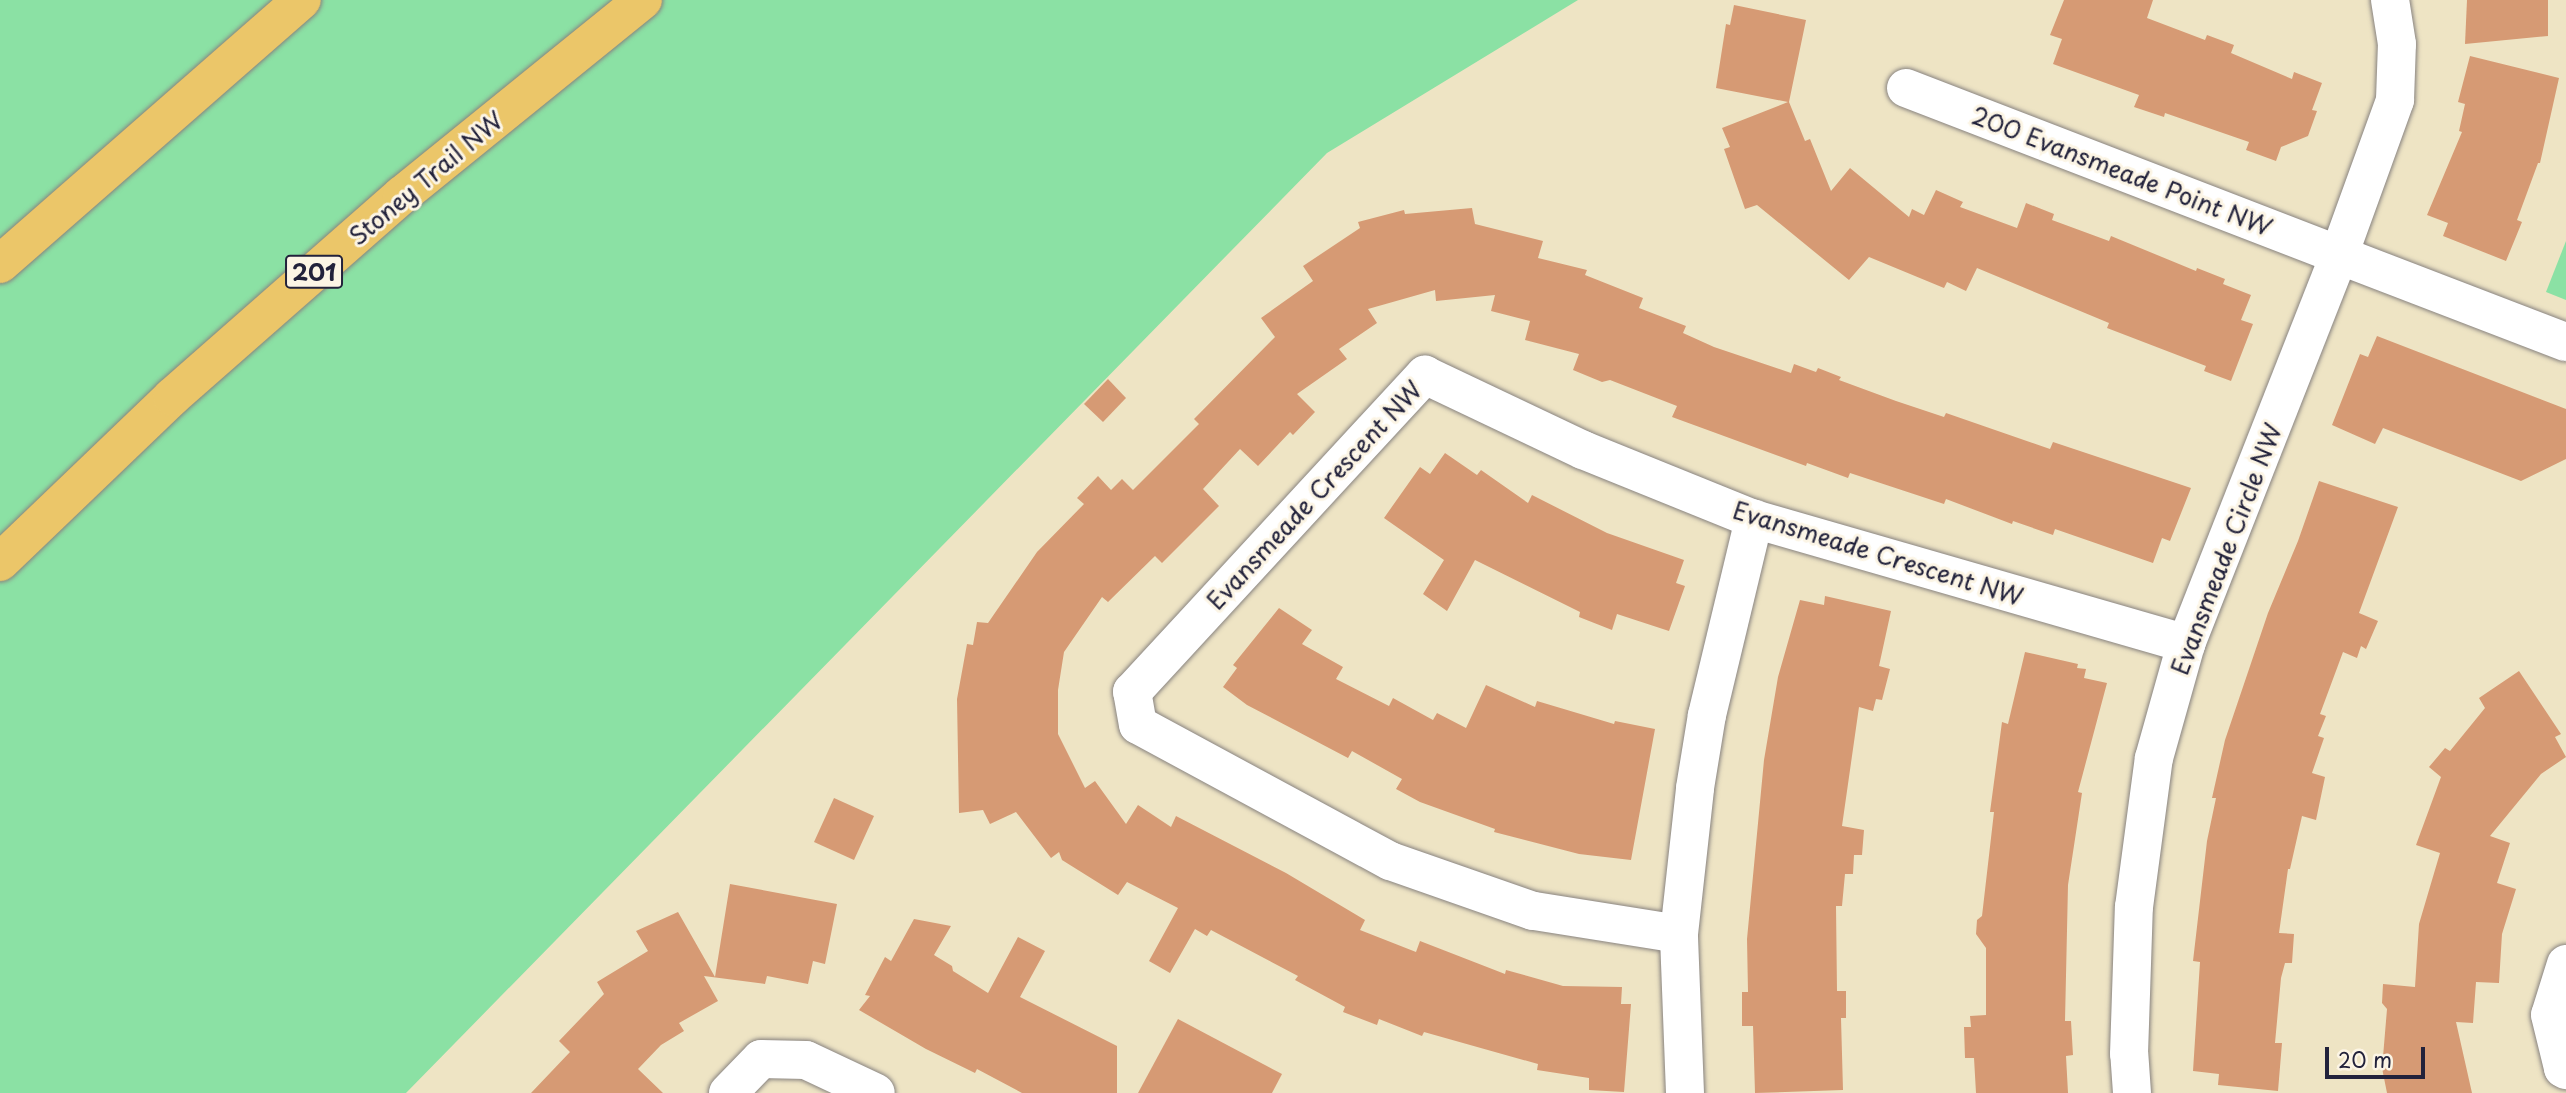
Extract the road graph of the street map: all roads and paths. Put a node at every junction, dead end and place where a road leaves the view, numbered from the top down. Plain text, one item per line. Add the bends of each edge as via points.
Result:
1 (302, 0) edge
2 (643, 0) edge
3 (2390, 0) edge
4 (1906, 88) dead end
5 (2339, 255) junction
6 (0, 264) edge
7 (2566, 342) edge
8 (1754, 519) junction
9 (0, 562) edge
10 (2186, 644) junction
11 (1679, 934) junction
12 (2566, 964) edge
13 (2566, 1070) edge
14 (728, 1093) edge
15 (876, 1093) edge
16 (1685, 1093) edge
17 (2132, 1093) edge

1 - 6 highway
2 - 9 highway, Stoney Trail NW / 201 via 402,195 172,397
3 - 5 street, Evansmeade Circle NW via 2397,44 2395,100
4 - 5 street, 200 Evansmeade Point NW
5 - 7 street
5 - 10 street, Evansmeade Circle NW
8 - 10 street, Evansmeade Crescent NW
8 - 11 street via 1707,715
8 - 11 street, Evansmeade Crescent NW via 1583,450 1425,375 1132,692 1139,725 1390,861 1533,911
10 - 17 street, Evansmeade Circle NW via 2154,758 2134,907
11 - 16 street
12 - 13 street via 2550,1015
14 - 15 street via 761,1059 806,1060

